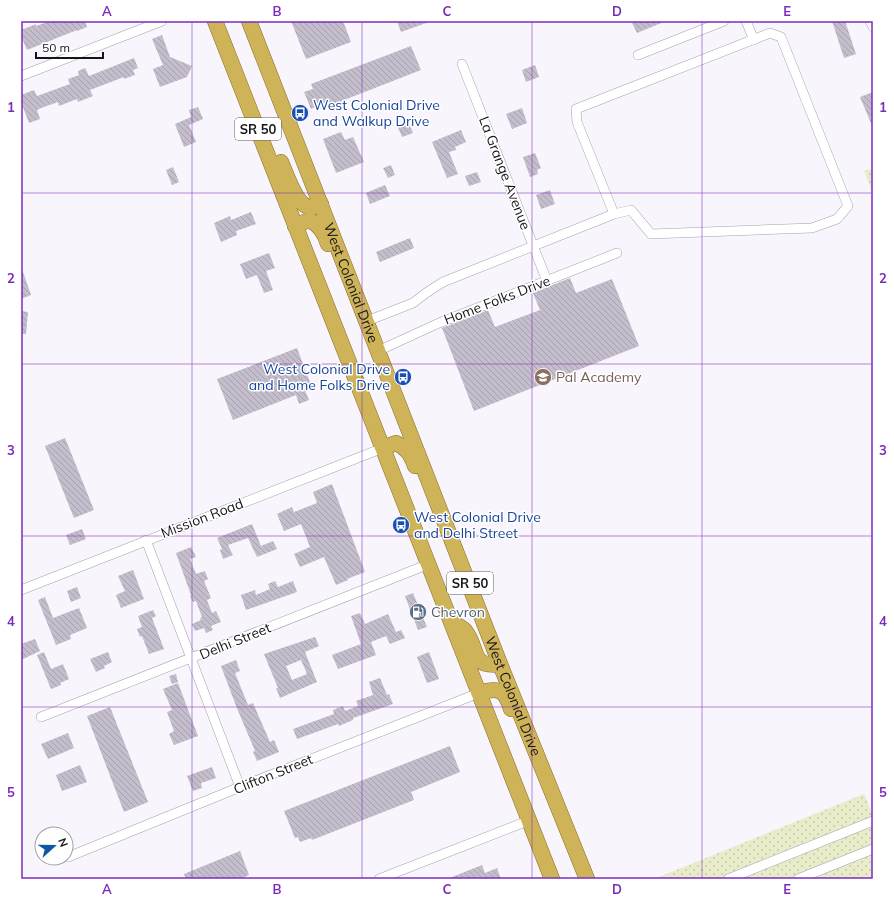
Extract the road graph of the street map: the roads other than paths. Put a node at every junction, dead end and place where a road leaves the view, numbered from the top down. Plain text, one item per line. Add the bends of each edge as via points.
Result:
1 (162, 21) edge
2 (215, 21) edge
3 (249, 21) edge
4 (724, 21) edge
5 (746, 21) edge
6 (870, 21) edge
7 (873, 27) edge
8 (754, 40) junction
9 (638, 55) dead end
10 (462, 64) dead end
11 (21, 76) edge
12 (261, 137) junction
13 (321, 204) junction
14 (614, 214) junction
15 (295, 226) junction
16 (533, 246) junction
17 (617, 253) dead end
18 (547, 281) junction
19 (351, 282) junction
20 (367, 321) junction
21 (378, 351) junction
22 (383, 448) junction
23 (440, 508) junction
24 (146, 540) junction
25 (429, 564) junction
26 (21, 590) edge
27 (451, 621) junction
28 (191, 659) junction
29 (500, 664) junction
30 (479, 693) junction
31 (41, 717) dead end
32 (535, 750) junction
33 (240, 787) junction
34 (530, 820) junction
35 (873, 821) edge
36 (873, 850) edge
37 (74, 855) edge
38 (379, 879) edge
39 (552, 879) edge
40 (587, 879) edge
41 (728, 879) edge
42 (798, 879) edge

1 - 11 street
2 - 12 highway, SR 50
3 - 13 highway, West Colonial Drive / SR 50
4 - 9 street
5 - 8 street
6 - 7 street
8 - 14 street via 576,108 577,122
8 - 14 street via 770,33 781,38 848,206 837,219 812,228 651,234 631,210
10 - 16 street, La Grange Avenue
12 - 13 highway via 276,149 290,184 303,205 311,208
12 - 15 highway, SR 50
13 - 19 highway, West Colonial Drive / SR 50
14 - 16 street
15 - 19 highway via 309,220 315,222 325,235 337,268
15 - 22 highway, SR 50
16 - 18 street, La Grange Avenue
16 - 20 street via 443,282 413,303
17 - 18 street, Home Folks Drive
18 - 21 street, Home Folks Drive via 439,323
19 - 20 highway, West Colonial Drive / SR 50
20 - 21 highway, West Colonial Drive / SR 50
21 - 23 highway, West Colonial Drive / SR 50
22 - 23 highway via 396,443 404,446 409,452 429,502
22 - 24 street, Mission Road
22 - 25 highway, SR 50
23 - 29 highway, West Colonial Drive / SR 50
24 - 26 street, Mission Road
24 - 28 street
25 - 27 highway, SR 50
25 - 28 street, Delhi Street
27 - 29 highway via 466,631 481,662 489,665
27 - 30 highway, SR 50
28 - 31 street, Delhi Street
28 - 33 street
29 - 32 highway, West Colonial Drive / SR 50
30 - 32 highway via 491,689 504,694 524,743
30 - 33 street, Clifton Street
30 - 34 highway, SR 50
32 - 40 highway, West Colonial Drive / SR 50
33 - 37 street, Clifton Street
34 - 38 street
34 - 39 highway, SR 50
35 - 41 street
36 - 42 street

